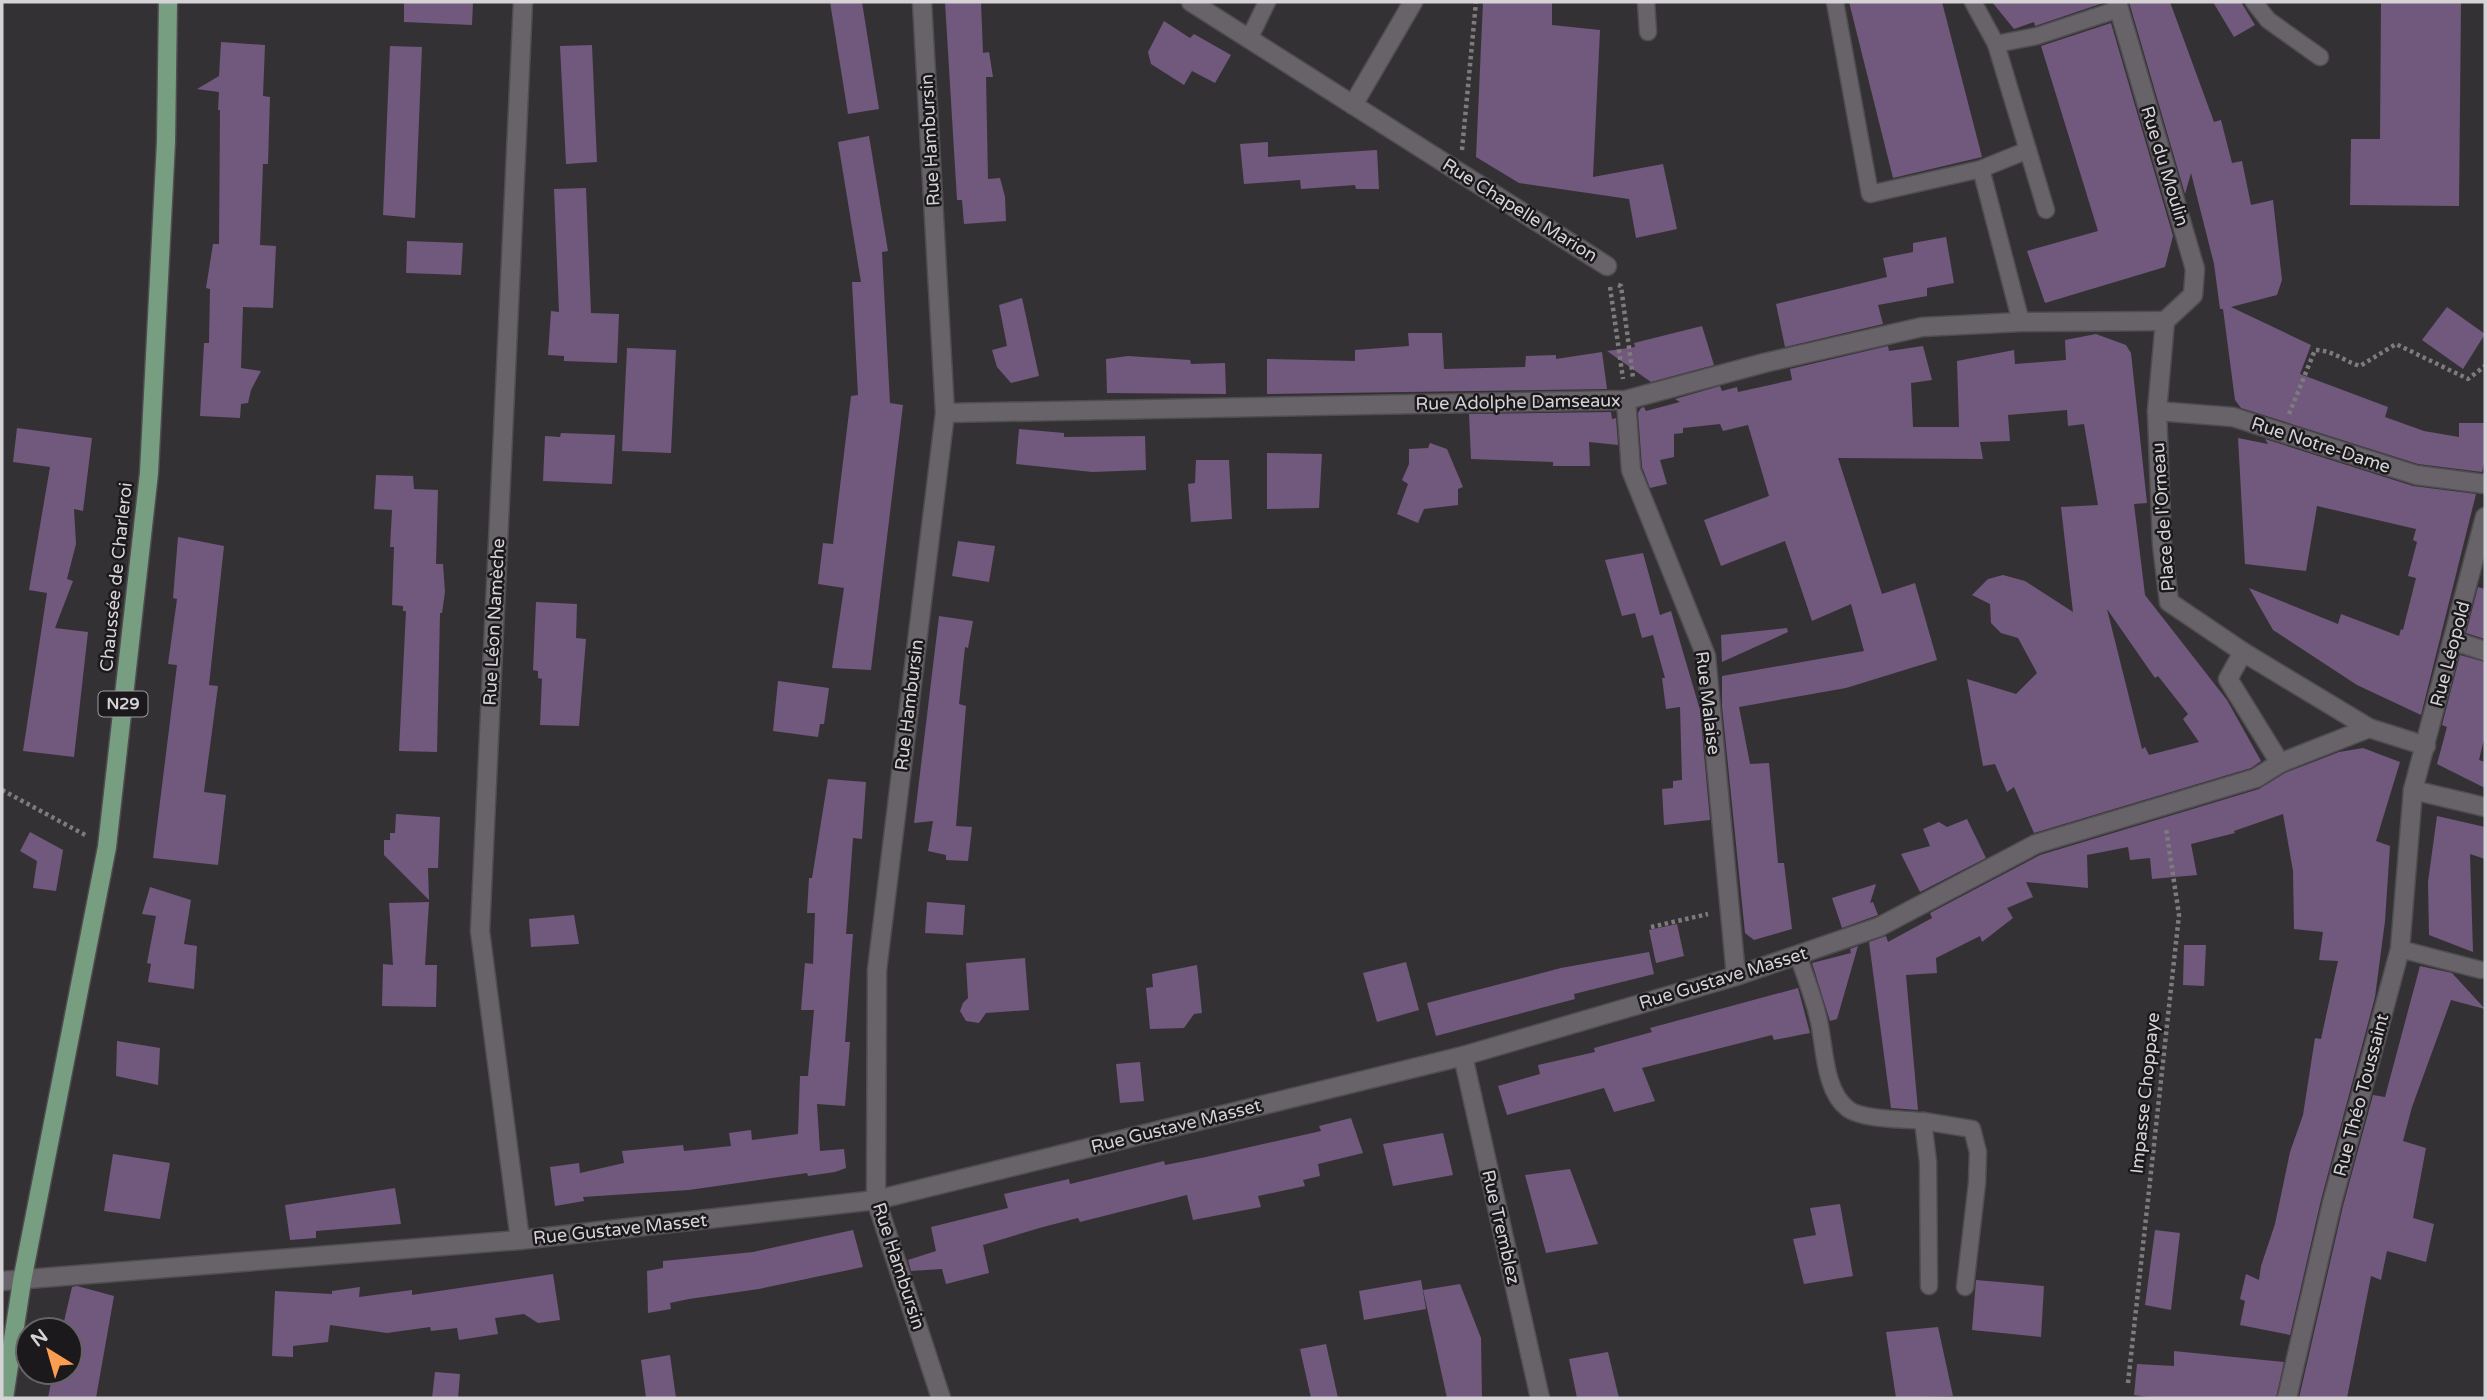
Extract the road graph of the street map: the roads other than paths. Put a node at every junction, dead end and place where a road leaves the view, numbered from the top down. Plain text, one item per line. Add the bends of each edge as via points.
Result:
1 (168, 2) edge
2 (523, 2) edge
3 (922, 2) edge
4 (1191, 2) edge
5 (1267, 2) edge
6 (1413, 2) edge
7 (1646, 2) edge
8 (1835, 2) edge
9 (1973, 2) edge
10 (2254, 2) edge
11 (2118, 6) edge
12 (1648, 32) dead end
13 (1249, 38) junction
14 (1996, 44) junction
15 (2320, 57) dead end
16 (1353, 105) junction
17 (2028, 150) junction
18 (1981, 169) junction
19 (2046, 210) dead end
20 (1607, 266) road end
21 (2165, 321) junction
22 (2021, 322) junction
23 (1631, 398) junction
24 (2157, 411) junction
25 (945, 413) junction
26 (2485, 484) edge
27 (2485, 517) edge
28 (2454, 642) junction
29 (2485, 651) edge
30 (2243, 652) junction
31 (2369, 728) junction
32 (2426, 746) junction
33 (2280, 763) junction
34 (2413, 790) junction
35 (2485, 807) edge
36 (2400, 949) junction
37 (1798, 955) junction
38 (2482, 970) dead end
39 (1736, 976) junction
40 (1463, 1056) junction
41 (1923, 1121) junction
42 (876, 1200) junction
43 (520, 1240) junction
44 (2, 1281) edge
45 (22, 1281) junction
46 (1929, 1286) dead end
47 (1965, 1287) dead end
48 (4, 1398) edge
49 (941, 1398) edge
50 (1540, 1398) edge
51 (2287, 1398) edge

1 - 45 main road, Chaussée de Charleroi / N29 via 166,142 149,473 107,846
2 - 43 street, Rue Léon Namèche via 480,931
3 - 25 street, Rue Hambursin
4 - 13 street, Rue Chapelle Marion
5 - 13 lane
6 - 16 street
7 - 12 lane
8 - 18 lane via 1870,194
9 - 14 lane
10 - 15 lane via 2268,20
11 - 14 lane via 2037,36
11 - 21 street, Rue du Moulin via 2195,269 2193,295
13 - 16 street, Rue Chapelle Marion
14 - 17 lane
16 - 20 street, Rue Chapelle Marion
17 - 18 lane
17 - 19 lane
18 - 22 lane
21 - 22 street, Rue Adolphe Damseaux
21 - 24 street, Place de l'Orneau
22 - 23 street, Rue Adolphe Damseaux via 1950,324 1894,332
23 - 25 street, Rue Adolphe Damseaux
23 - 39 street, Rue Malaise via 1631,470 1706,656
24 - 26 street, Rue Notre-Dame via 2233,417 2416,475
24 - 30 street, Place de l'Orneau via 2169,602
25 - 42 street, Rue Hambursin via 877,970
27 - 28 street, Rue Léopold
28 - 29 street
28 - 32 street, Rue Léopold
30 - 31 street, Place de l'Orneau
30 - 33 street via 2228,679
31 - 32 street, Place de l'Orneau
31 - 33 street
32 - 34 street, Rue Léopold
33 - 37 street, Rue Gustave Masset via 2256,778 2036,844 1879,926
34 - 35 street
34 - 36 street, Rue Théo Toussaint
36 - 38 lane
36 - 51 street, Rue Théo Toussaint via 2332,1203
37 - 39 street, Rue Gustave Masset
37 - 41 lane via 1830,1077 1848,1109
39 - 40 street, Rue Gustave Masset
40 - 42 street, Rue Gustave Masset
40 - 50 street, Rue Tremblez
41 - 46 lane
41 - 47 lane via 1972,1129 1978,1152
42 - 43 street, Rue Gustave Masset
42 - 49 street, Rue Hambursin
43 - 45 street, Rue Gustave Masset
44 - 45 street, Rue Gustave Masset
45 - 48 main road, Chaussée de Charleroi / N29

